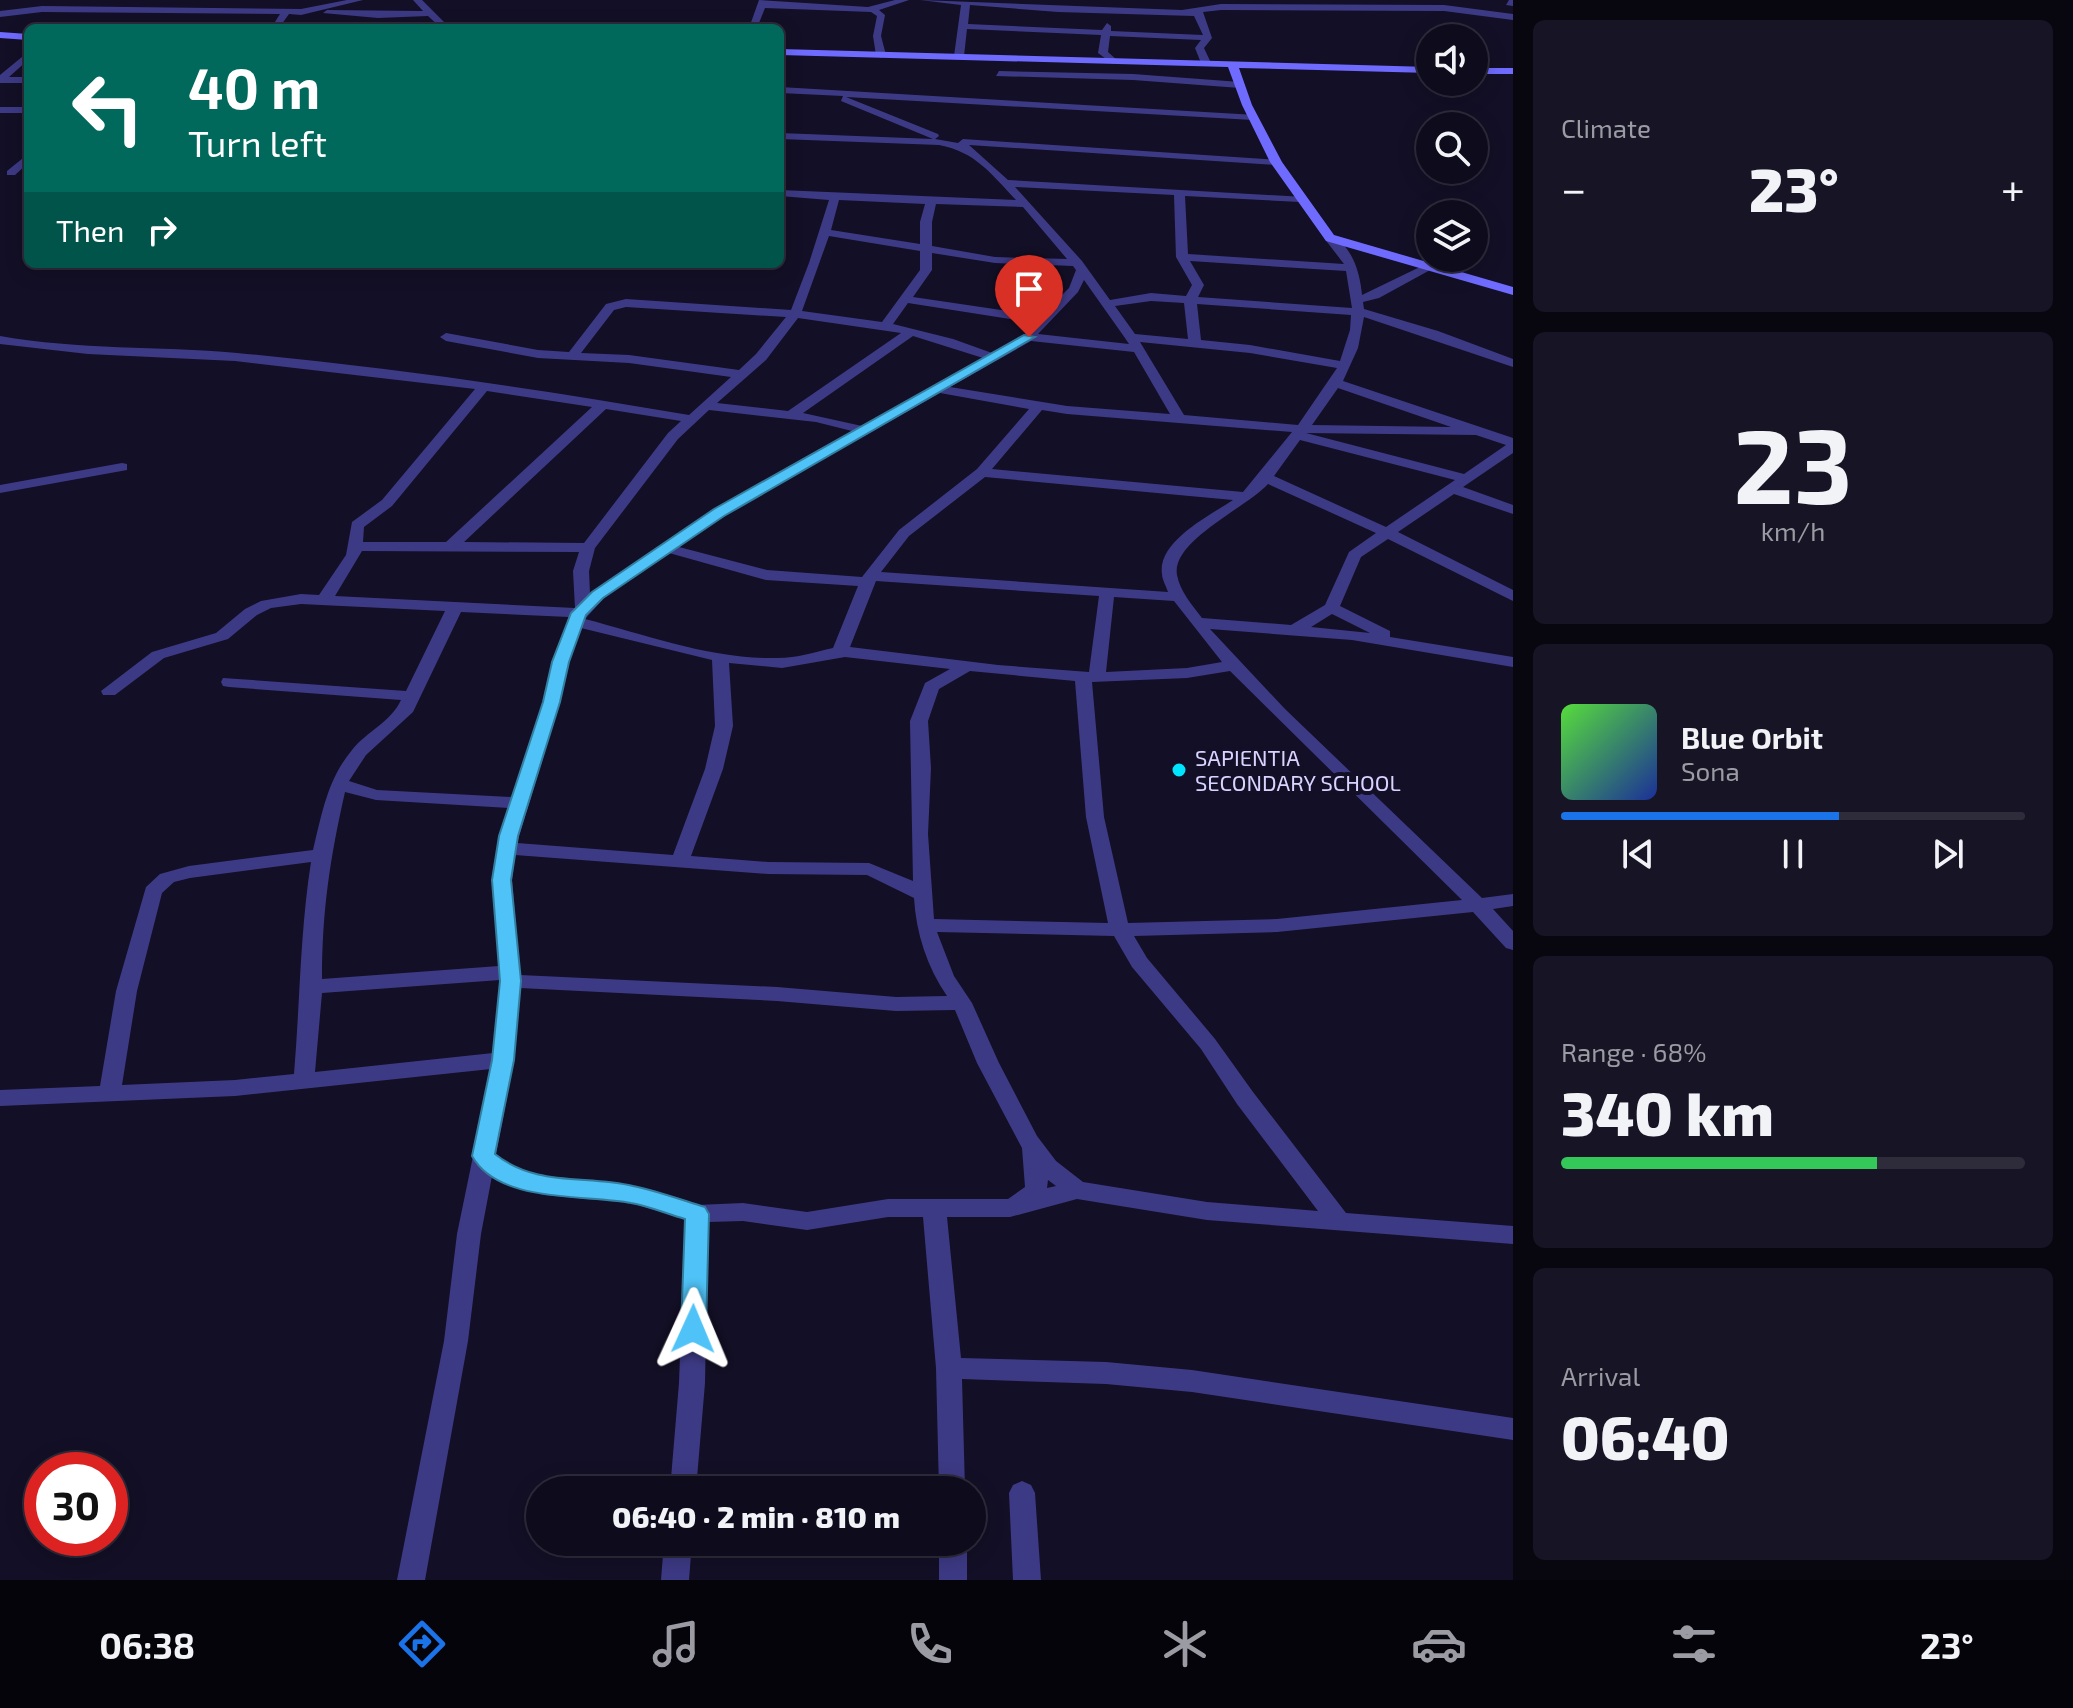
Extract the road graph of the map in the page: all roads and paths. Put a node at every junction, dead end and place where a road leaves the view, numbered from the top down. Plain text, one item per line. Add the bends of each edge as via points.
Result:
1 (84, 0) edge
2 (167, 0) edge
3 (262, 0) edge
4 (359, 0) edge
5 (905, 0) edge
6 (924, 0) edge
7 (435, 1) edge
8 (420, 2) edge
9 (762, 2) edge
10 (961, 2) junction
11 (1511, 7) edge
12 (251, 9) junction
13 (67, 10) junction
14 (874, 10) junction
15 (1106, 10) junction
16 (287, 11) junction
17 (153, 12) junction
18 (301, 12) junction
19 (1202, 12) junction
20 (432, 13) junction
21 (0, 14) edge
22 (278, 24) edge
23 (442, 24) edge
24 (754, 24) edge
25 (964, 26) junction
26 (1108, 35) junction
27 (2, 37) edge
28 (24, 37) edge
29 (1208, 38) junction
30 (784, 52) edge
31 (881, 55) junction
32 (959, 56) junction
33 (1000, 58) junction
34 (24, 59) edge
35 (1113, 61) junction
36 (1206, 63) junction
37 (1232, 63) junction
38 (1416, 70) edge
39 (1488, 71) edge
40 (1513, 71) edge
41 (24, 80) edge
42 (1240, 85) junction
43 (997, 88) junction
44 (784, 90) edge
45 (826, 93) junction
46 (0, 110) edge
47 (24, 110) edge
48 (1253, 117) junction
49 (784, 136) edge
50 (24, 161) edge
51 (1276, 162) junction
52 (0, 166) edge
53 (1007, 183) junction
54 (784, 193) edge
55 (1179, 193) junction
56 (835, 197) junction
57 (1300, 199) junction
58 (931, 200) junction
59 (1026, 204) junction
60 (825, 232) junction
61 (1330, 238) junction
62 (926, 248) junction
63 (1182, 257) junction
64 (1416, 263) edge
65 (1080, 267) junction
66 (1352, 268) junction
67 (1419, 272) edge
68 (1446, 272) edge
69 (1513, 291) edge
70 (904, 299) junction
71 (1190, 300) junction
72 (1107, 304) junction
73 (1359, 306) junction
74 (795, 314) junction
75 (1047, 321) junction
76 (885, 327) junction
77 (912, 331) junction
78 (446, 337) dead end
79 (1029, 337) junction
80 (0, 340) edge
81 (1195, 342) junction
82 (1135, 343) junction
83 (1513, 347) edge
84 (573, 355) junction
85 (992, 357) junction
86 (1494, 357) junction
87 (1513, 363) edge
88 (1345, 366) junction
89 (741, 374) junction
90 (1336, 383) junction
91 (484, 386) junction
92 (937, 388) junction
93 (603, 404) junction
94 (705, 406) junction
95 (1038, 407) junction
96 (791, 415) junction
97 (1178, 417) junction
98 (691, 419) junction
99 (863, 430) junction
100 (1477, 431) junction
101 (1299, 432) junction
102 (1513, 445) edge
103 (122, 467) dead end
104 (982, 472) junction
105 (1265, 477) junction
106 (1469, 479) junction
107 (0, 489) edge
108 (1454, 489) junction
109 (1246, 497) junction
110 (1513, 510) edge
111 (1386, 532) junction
112 (357, 546) junction
113 (450, 547) junction
114 (588, 548) junction
115 (667, 548) junction
116 (869, 579) junction
117 (1107, 594) junction
118 (1513, 596) edge
119 (1178, 597) junction
120 (324, 600) junction
121 (455, 607) junction
122 (1331, 608) junction
123 (579, 615) junction
124 (1199, 623) junction
125 (1296, 629) junction
126 (1398, 641) junction
127 (840, 652) junction
128 (720, 656) junction
129 (1513, 662) edge
130 (1236, 665) junction
131 (966, 667) junction
132 (1090, 678) junction
133 (229, 682) dead end
134 (109, 691) dead end
135 (411, 696) junction
136 (338, 784) junction
137 (519, 803) junction
138 (507, 848) junction
139 (321, 855) junction
140 (681, 859) junction
141 (923, 895) junction
142 (1513, 900) edge
143 (1479, 905) junction
144 (925, 925) junction
145 (1119, 927) junction
146 (1513, 943) edge
147 (510, 976) junction
148 (312, 987) junction
149 (962, 1003) junction
150 (503, 1060) junction
151 (304, 1080) junction
152 (110, 1093) junction
153 (0, 1098) edge
154 (1029, 1141) junction
155 (484, 1156) junction
156 (1077, 1190) junction
157 (1027, 1202) junction
158 (934, 1206) junction
159 (697, 1214) junction
160 (1340, 1222) junction
161 (1513, 1235) edge
162 (949, 1368) junction
163 (1513, 1429) edge
164 (684, 1476) edge
165 (952, 1476) edge
166 (1022, 1493) dead end
167 (677, 1556) edge
168 (953, 1556) edge
169 (411, 1580) edge
170 (675, 1580) edge
171 (953, 1580) edge
172 (1027, 1580) edge

1 - 13 street
2 - 17 street
3 - 12 street
4 - 18 street
5 - 14 street
6 - 10 street
7 - 8 street
8 - 20 street
9 - 14 street
9 - 24 street
10 - 15 street
10 - 25 street via 967,6
11 - 19 street
12 - 16 street
12 - 17 street
13 - 17 street
13 - 21 street
14 - 31 street via 881,15
15 - 19 street
15 - 26 street
16 - 18 street
16 - 22 street
18 - 20 street
19 - 29 street
20 - 23 street
25 - 26 street
25 - 32 street
26 - 29 street
26 - 35 street via 1103,53
27 - 28 street
29 - 36 street via 1199,48
30 - 31 street
31 - 32 street
32 - 33 street
33 - 35 street
33 - 43 street
34 - 41 street via 0,80
35 - 36 street
36 - 37 street
37 - 38 street
37 - 42 street
39 - 40 street
42 - 43 street via 1137,77
42 - 48 street
43 - 45 street
43 - 48 street
44 - 45 street
45 - 51 street via 930,135 965,143
46 - 47 street
48 - 51 street
49 - 53 street via 955,143 972,151
50 - 52 street via 14,170
51 - 57 street
53 - 55 street
53 - 59 street
54 - 56 street
55 - 57 street
55 - 63 street
56 - 58 street
56 - 60 street
57 - 61 street
58 - 59 street
58 - 62 street
59 - 65 street
60 - 62 street
60 - 74 street
61 - 64 street
61 - 66 street via 1344,250
62 - 65 street
62 - 70 street via 926,270
63 - 66 street
63 - 71 street via 1198,285
65 - 72 street
65 - 75 street via 1074,289
66 - 73 street
67 - 73 street
68 - 69 street
70 - 75 street
70 - 76 street
71 - 72 street via 1151,297
71 - 73 street
71 - 81 street
72 - 82 street
73 - 86 street
73 - 88 street
74 - 76 street
74 - 84 street via 618,303
74 - 89 street
75 - 79 street
76 - 77 street
77 - 85 street
77 - 96 street
78 - 84 street
79 - 82 street
79 - 85 street
80 - 91 street via 231,356
81 - 82 street
81 - 88 street
82 - 97 street
83 - 86 street
84 - 89 street
85 - 92 street
86 - 87 street
88 - 90 street
89 - 94 street
90 - 100 street
90 - 101 street
91 - 93 street
91 - 112 street via 387,503 357,525
92 - 95 street
92 - 99 street
93 - 98 street
93 - 113 street
94 - 96 street
94 - 98 street
95 - 97 street
95 - 104 street
96 - 99 street
97 - 101 street
98 - 114 street
99 - 115 street via 719,512
100 - 101 street
100 - 102 street
101 - 105 street
101 - 106 street
102 - 106 street
103 - 107 street
104 - 109 street
104 - 116 street via 904,533
105 - 109 street
105 - 111 street
106 - 108 street
108 - 110 street
108 - 111 street
109 - 119 street via 1170,558 1168,576
111 - 118 street
111 - 122 street via 1354,555
112 - 113 street
112 - 120 street
113 - 114 street
114 - 123 street
115 - 116 street via 763,574
115 - 123 street via 598,595
116 - 117 street
116 - 127 street
117 - 119 street
117 - 132 street
119 - 124 street
120 - 121 street
120 - 134 street via 267,604 222,636 158,655
121 - 123 street
121 - 135 street
122 - 125 street
122 - 126 street
123 - 128 street
123 - 137 street
124 - 125 street
124 - 130 street
125 - 126 street
126 - 129 street
127 - 128 street via 787,664
127 - 131 street
128 - 140 street via 724,726
130 - 132 street via 1195,673
130 - 143 street via 1293,728
131 - 132 street
131 - 141 street via 931,687 919,721
132 - 145 street via 1095,817
133 - 135 street
135 - 136 street via 404,712 359,752
136 - 137 street via 376,795
136 - 139 street
137 - 138 street
138 - 140 street
138 - 147 street via 502,893
139 - 148 street via 312,920
139 - 152 street via 189,872 158,885 117,1032
140 - 141 street via 768,868 869,869
141 - 144 street
142 - 143 street
143 - 145 street via 1262,927
143 - 146 street
144 - 145 street
144 - 149 street via 933,955
145 - 160 street via 1139,962 1208,1044
147 - 148 street
147 - 149 street via 896,1004
147 - 150 street
148 - 151 street
149 - 154 street
150 - 151 street
150 - 155 street
151 - 152 street
152 - 153 street
154 - 156 street via 1060,1179
154 - 157 street via 1038,1172
155 - 159 street via 500,1170 543,1186 631,1194
155 - 169 street
156 - 157 street
156 - 160 street via 1207,1211
157 - 158 street via 994,1210
158 - 159 street via 807,1221 743,1212
158 - 162 street
159 - 164 street
160 - 161 street
162 - 163 street via 1192,1381
162 - 165 street
166 - 172 street
167 - 170 street
168 - 171 street

